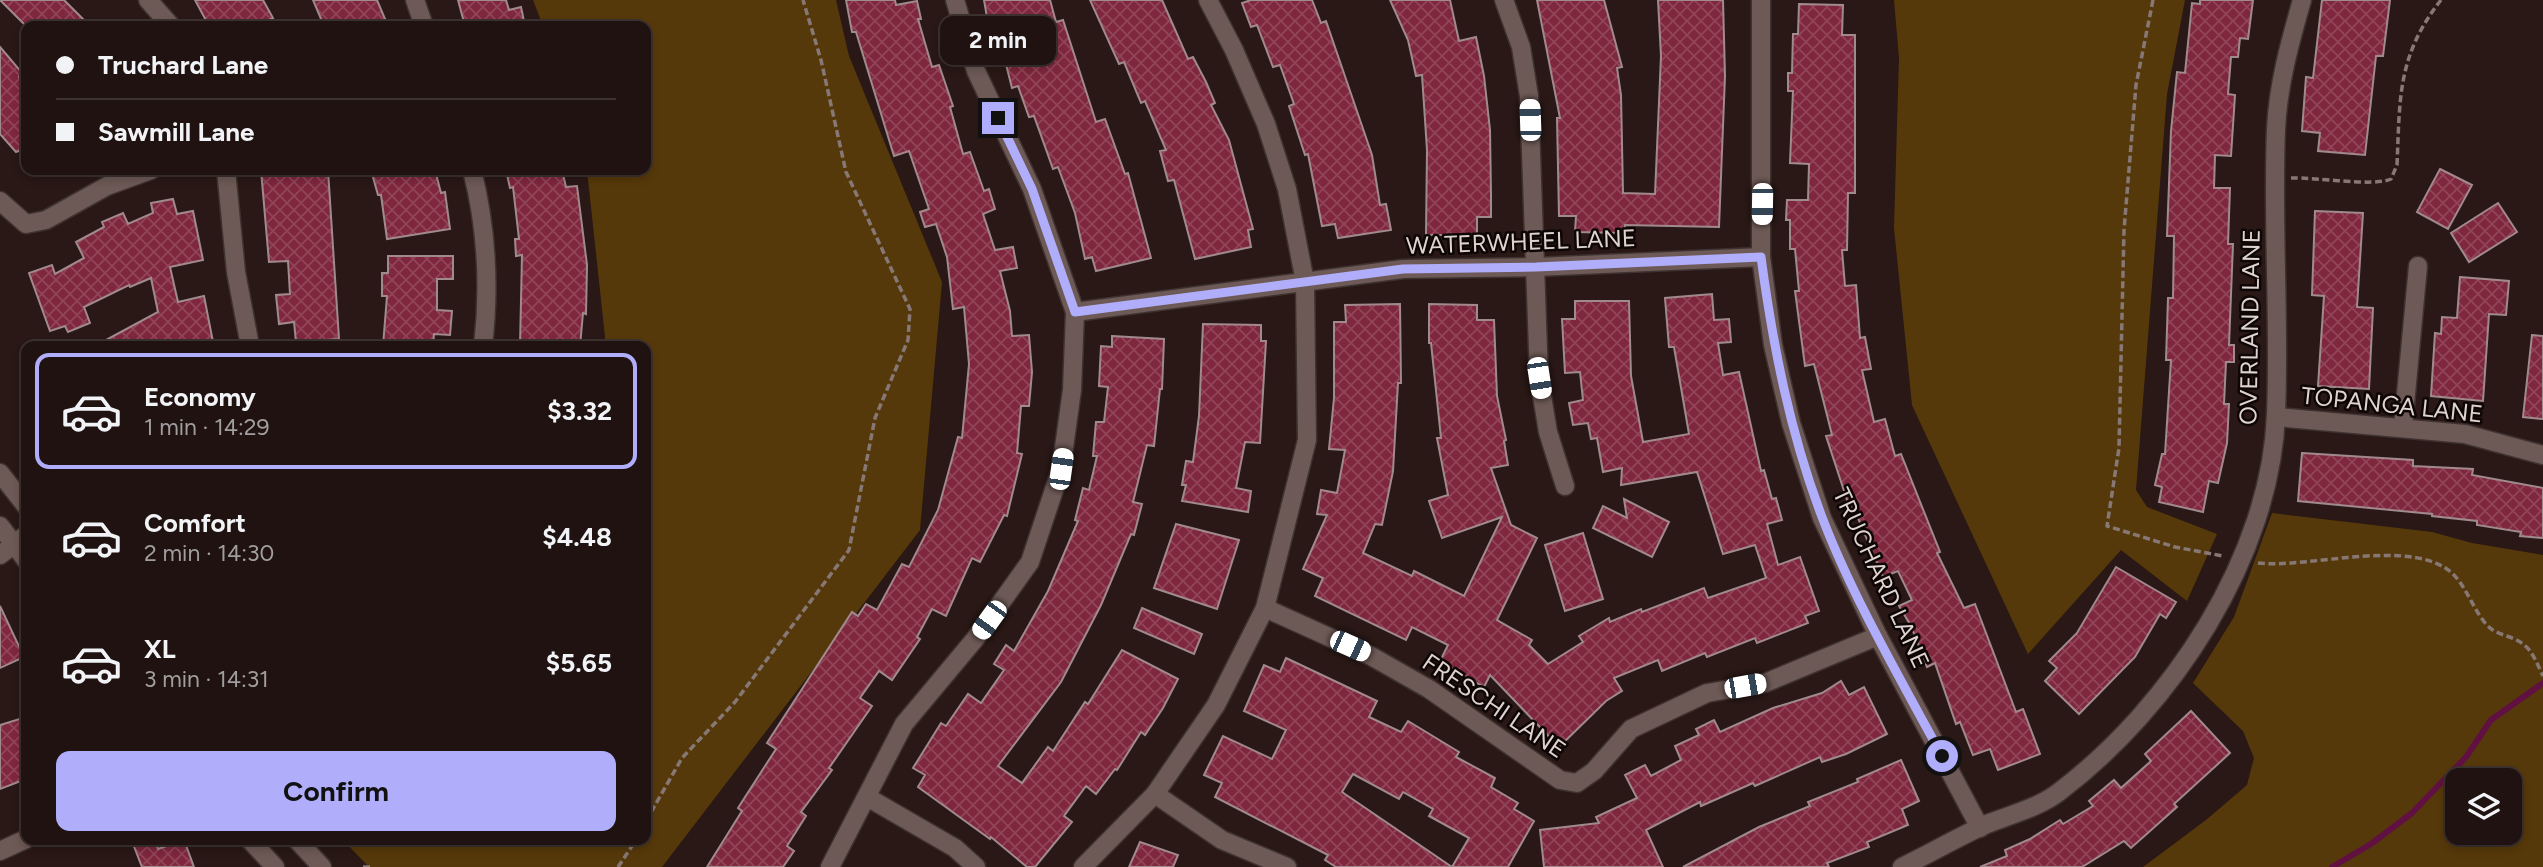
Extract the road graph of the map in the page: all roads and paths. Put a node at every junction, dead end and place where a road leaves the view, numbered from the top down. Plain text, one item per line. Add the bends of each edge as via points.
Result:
1 (148, 0) edge
2 (415, 0) edge
3 (803, 0) edge
4 (955, 0) edge
5 (1208, 0) edge
6 (1504, 0) edge
7 (1762, 0) edge
8 (2153, 0) edge
9 (2302, 0) edge
10 (2441, 0) edge
11 (167, 21) edge
12 (422, 21) edge
13 (137, 175) edge
14 (226, 175) edge
15 (473, 175) edge
16 (2276, 178) junction
17 (0, 201) edge
18 (1761, 257) junction
19 (2418, 266) dead end
20 (1536, 267) junction
21 (1305, 282) junction
22 (1075, 312) junction
23 (249, 341) edge
24 (484, 341) edge
25 (2276, 417) junction
26 (2403, 426) junction
27 (2543, 455) edge
28 (0, 473) edge
29 (1565, 485) dead end
30 (21, 500) edge
31 (0, 526) edge
32 (13, 545) edge
33 (2241, 561) junction
34 (1265, 608) junction
35 (1878, 636) junction
36 (2543, 676) edge
37 (1155, 794) junction
38 (867, 797) junction
39 (651, 812) edge
40 (1980, 828) junction
41 (21, 841) edge
42 (255, 845) edge
43 (302, 845) edge
44 (633, 845) edge
45 (0, 851) edge
46 (275, 867) edge
47 (322, 867) edge
48 (363, 867) edge
49 (371, 867) edge
50 (618, 867) edge
51 (830, 867) edge
52 (976, 867) edge
53 (1083, 867) edge
54 (1287, 867) edge
55 (1902, 867) edge

1 - 11 street
2 - 12 street
3 - 39 path via 846,172 910,309 908,340 875,418 849,550 735,702 682,758
4 - 22 street via 976,71 1032,189
5 - 21 street via 1266,124 1287,189
6 - 20 street via 1521,47 1529,96
7 - 18 street, TRUCHARD LANE
8 - 33 path via 2136,85 2124,230 2119,448 2107,526
9 - 16 street, OVERLAND LANE via 2286,55 2276,127
10 - 16 path via 2412,44 2403,72 2398,165 2391,179 2365,183
13 - 17 street via 107,186 46,220 26,224
14 - 23 street via 236,272
15 - 24 street via 487,254
16 - 25 street, OVERLAND LANE
18 - 20 street, WATERWHEEL LANE
18 - 35 street, TRUCHARD LANE via 1773,345 1791,423 1822,518
19 - 26 street
20 - 21 street, WATERWHEEL LANE via 1403,269
20 - 29 street via 1539,378 1548,432
21 - 22 street, WATERWHEEL LANE
21 - 34 street via 1307,440
22 - 38 street via 1072,390 1061,469 1030,562 975,639 904,724
25 - 26 street, TOPANGA LANE
25 - 33 street, OVERLAND LANE via 2263,493
26 - 27 street, TOPANGA LANE via 2465,434
28 - 30 street
31 - 32 street
33 - 36 path via 2275,565 2411,556 2432,560 2453,574 2486,624 2523,643
33 - 40 street, OVERLAND LANE via 2203,632 2162,694 2108,750 2057,794
34 - 35 street, FRESCHI LANE via 1371,656 1560,780 1577,783 1594,771 1631,729 1706,693 1765,683
34 - 37 street via 1216,705
35 - 40 street, TRUCHARD LANE
37 - 53 street
37 - 54 street via 1222,840
38 - 51 street
38 - 52 street via 955,848
40 - 55 street, OVERLAND LANE
41 - 45 street
42 - 46 street
43 - 47 street
44 - 50 path
48 - 49 path

